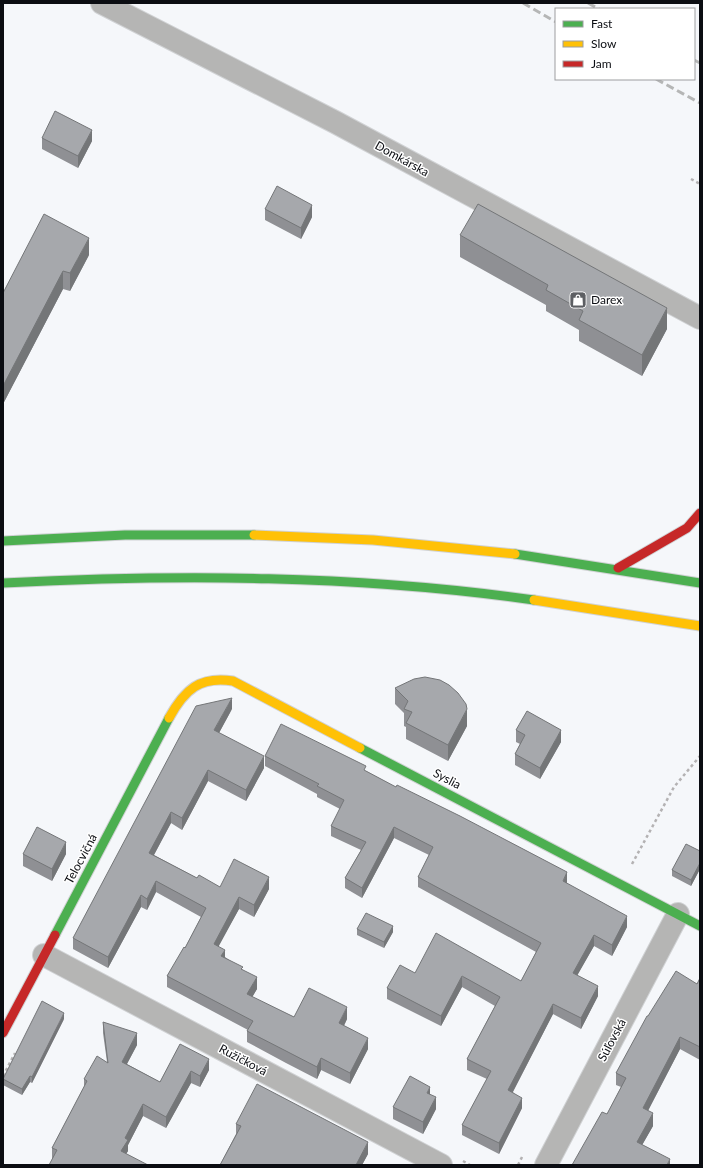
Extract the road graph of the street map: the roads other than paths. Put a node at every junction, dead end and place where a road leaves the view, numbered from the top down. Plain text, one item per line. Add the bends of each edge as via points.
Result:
1 (102, 3) edge
2 (700, 318) edge
3 (700, 513) edge
4 (3, 541) edge
5 (618, 568) junction
6 (3, 583) edge
7 (700, 583) edge
8 (700, 626) edge
9 (182, 697) joint
10 (678, 914) junction
11 (700, 926) edge
12 (44, 955) junction
13 (3, 1033) edge
14 (441, 1165) edge
15 (546, 1165) edge

1 - 2 street, Domkárska via 335,122
3 - 5 main road via 687,528
4 - 5 main road via 146,535 392,541 495,551
5 - 7 main road
6 - 8 main road via 147,578 264,579 381,585 613,609
9 - 10 main road, Syslia via 192,686 207,680 234,681
9 - 12 main road, Telocvičná
10 - 11 main road, Syslia
10 - 15 street, Súľovská
12 - 13 main road, Telocvičná
12 - 14 street, Ružičková

